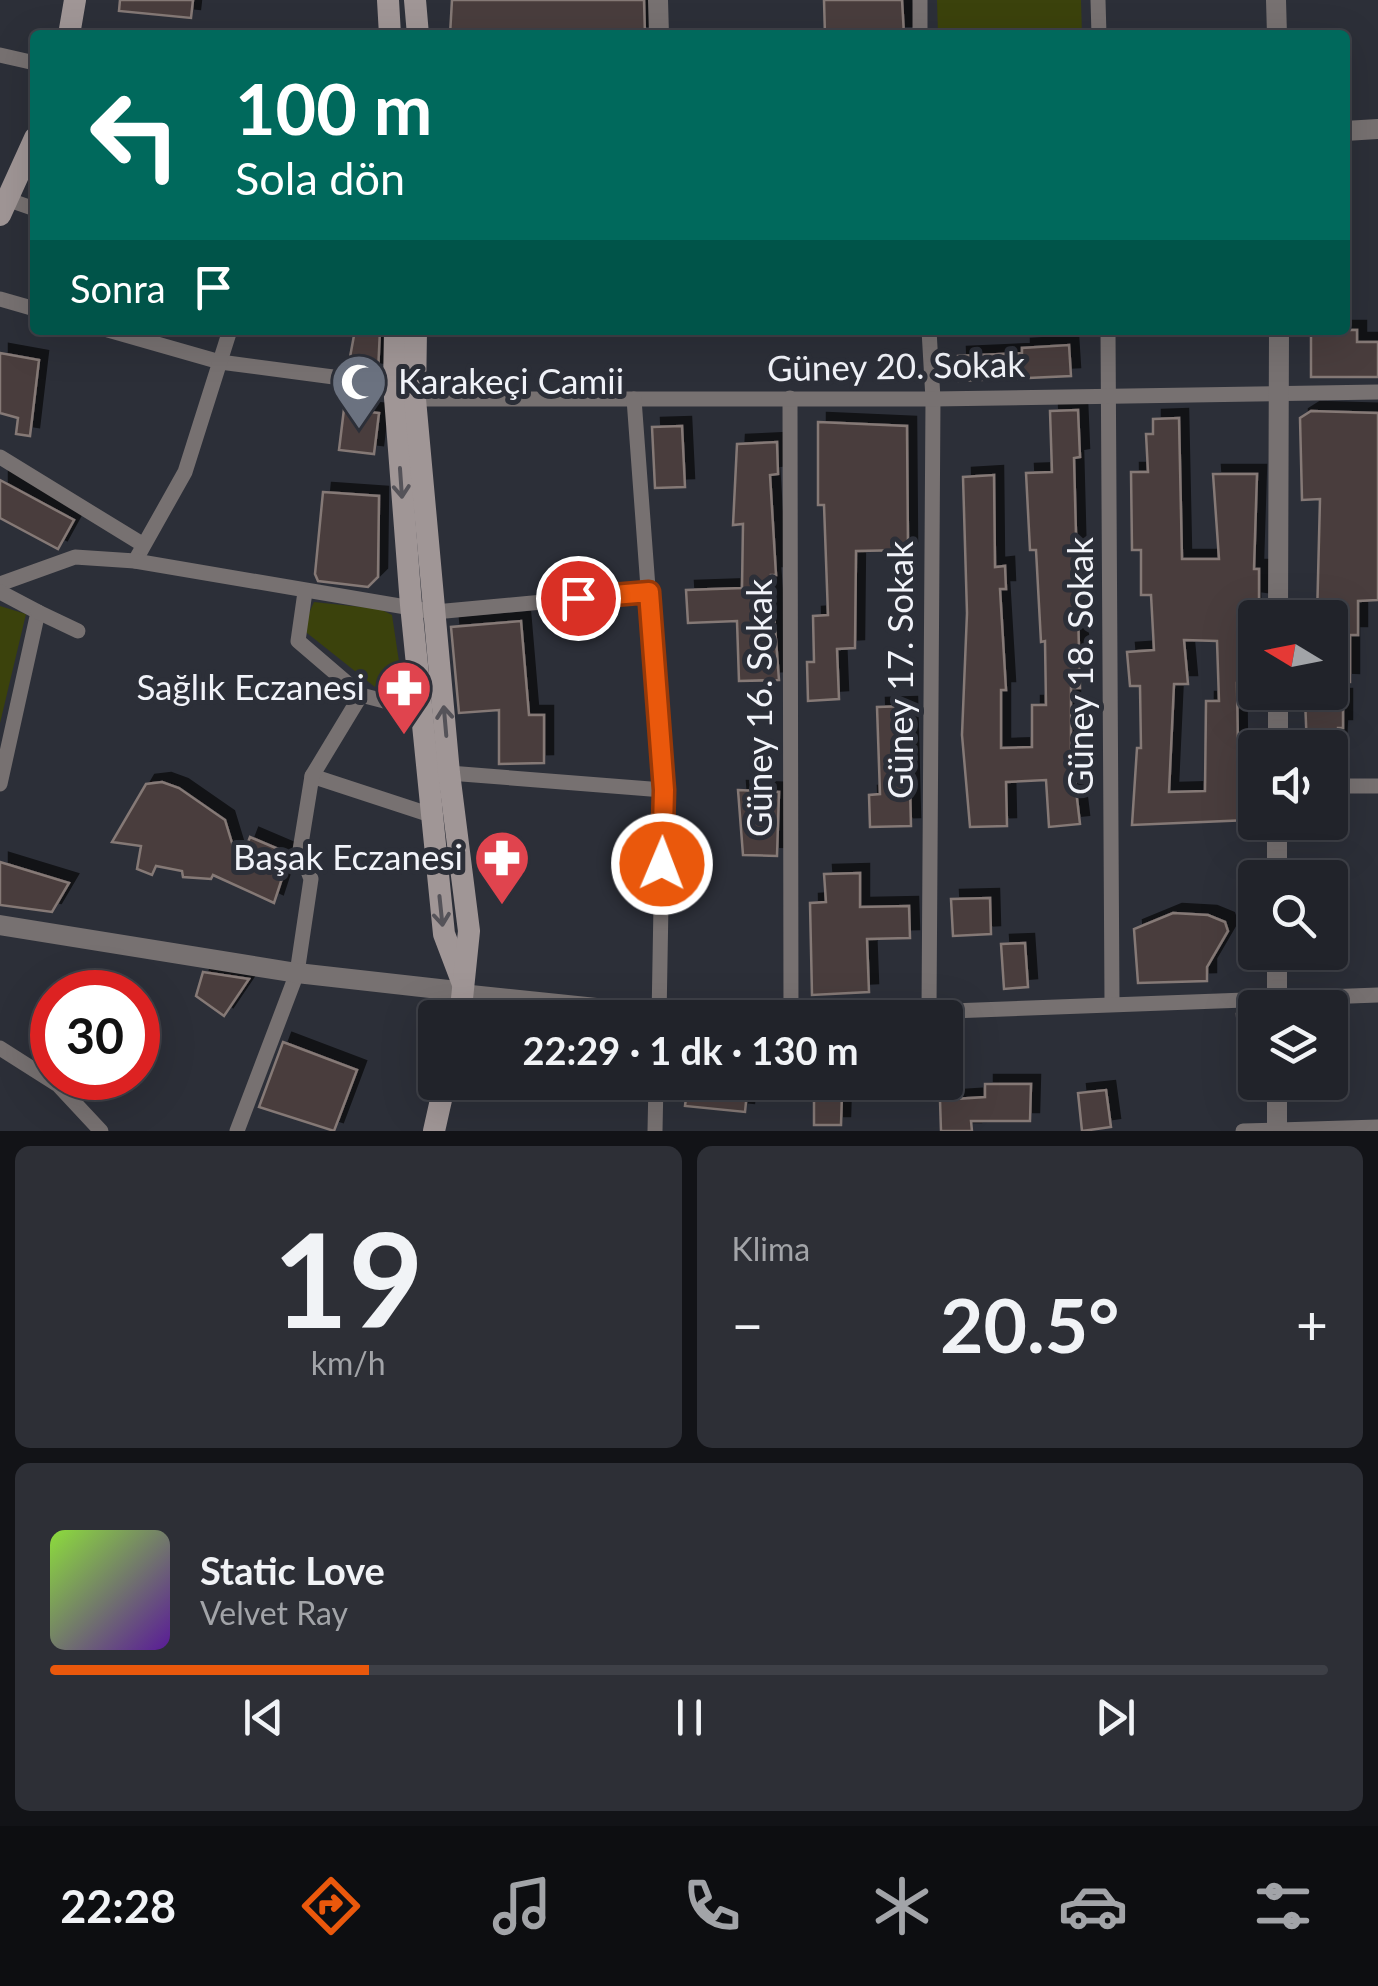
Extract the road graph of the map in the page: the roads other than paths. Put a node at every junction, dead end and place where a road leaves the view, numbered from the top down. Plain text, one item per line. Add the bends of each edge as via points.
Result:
1 (74, 0) edge
2 (388, 0) edge
3 (415, 0) edge
4 (658, 0) edge
5 (920, 0) edge
6 (1098, 0) edge
7 (1276, 0) edge
8 (70, 30) edge
9 (390, 30) edge
10 (418, 30) edge
11 (659, 30) edge
12 (920, 30) edge
13 (1098, 30) edge
14 (1278, 30) edge
15 (0, 54) edge
16 (30, 62) edge
17 (1378, 129) edge
18 (1350, 130) edge
19 (30, 149) edge
20 (4, 207) edge
21 (30, 210) edge
22 (0, 299) edge
23 (30, 308) edge
24 (126, 335) edge
25 (228, 335) edge
26 (395, 335) edge
27 (416, 335) edge
28 (929, 335) edge
29 (1108, 335) edge
30 (1280, 335) edge
31 (220, 362) junction
32 (394, 386) junction
33 (1279, 392) junction
34 (1378, 392) edge
35 (1111, 394) junction
36 (790, 398) junction
37 (416, 399) junction
38 (634, 399) junction
39 (933, 399) junction
40 (0, 458) edge
41 (142, 544) junction
42 (135, 561) junction
43 (0, 584) edge
44 (0, 592) edge
45 (305, 592) junction
46 (649, 592) junction
47 (1278, 600) edge
48 (410, 605) junction
49 (38, 612) junction
50 (435, 612) junction
51 (78, 630) dead end
52 (361, 696) junction
53 (423, 711) junction
54 (449, 773) junction
55 (312, 776) junction
56 (0, 784) edge
57 (1348, 786) edge
58 (1378, 786) edge
59 (664, 790) junction
60 (432, 814) junction
61 (0, 925) edge
62 (298, 973) junction
63 (466, 992) junction
64 (1378, 995) edge
65 (1348, 997) edge
66 (464, 1000) edge
67 (533, 1000) edge
68 (659, 1000) edge
69 (791, 1000) edge
70 (930, 1000) edge
71 (1112, 1002) junction
72 (1238, 1002) edge
73 (963, 1009) edge
74 (0, 1048) edge
75 (441, 1100) edge
76 (656, 1100) edge
77 (1277, 1100) edge
78 (1378, 1127) edge
79 (1277, 1130) edge
80 (101, 1131) edge
81 (237, 1131) edge
82 (434, 1131) edge
83 (655, 1131) edge
84 (1243, 1131) edge

1 - 8 main road
2 - 9 main road
3 - 10 main road
4 - 11 street
5 - 12 street
6 - 13 street
7 - 14 street
15 - 16 street
17 - 18 street
19 - 20 main road
20 - 21 street
22 - 23 street
24 - 31 street
25 - 31 street
26 - 32 main road
27 - 37 main road
28 - 39 street, Güney 17. Sokak
29 - 35 street, Güney 18. Sokak
30 - 33 street
31 - 32 street
31 - 41 street via 185,472
32 -> 48 main road
33 - 34 street, Güney 20. Sokak
33 - 35 street, Güney 20. Sokak
33 - 47 street
35 - 39 street, Güney 20. Sokak
35 - 71 street, Güney 18. Sokak
36 - 38 street, Güney 20. Sokak
36 - 39 street, Güney 20. Sokak
36 - 69 street, Güney 16. Sokak
37 - 38 street, Güney 20. Sokak
37 - 50 main road
38 - 46 street
39 - 70 street, Güney 17. Sokak
40 - 41 street
41 - 42 street
42 - 43 street via 75,556
42 - 45 street
44 - 49 street
45 - 48 street
45 - 52 street via 298,641
46 - 50 street
46 - 59 street
48 - 50 street
48 - 53 main road
49 - 51 street
49 - 56 street
54 -> 50 main road
52 - 53 street
52 - 55 street
53 - 60 main road
54 - 59 street
54 - 63 main road via 469,931
55 - 60 street
55 - 62 street via 300,850 312,879
57 - 58 street
59 - 68 street
60 -> 63 main road via 444,934
61 - 62 street
62 - 63 street
62 - 81 street
63 - 66 main road
63 - 67 street
64 - 65 street
71 - 72 street
71 - 73 street
74 - 80 street via 58,1085
75 - 82 main road
76 - 83 street
77 - 79 street
78 - 79 street
79 - 84 street

